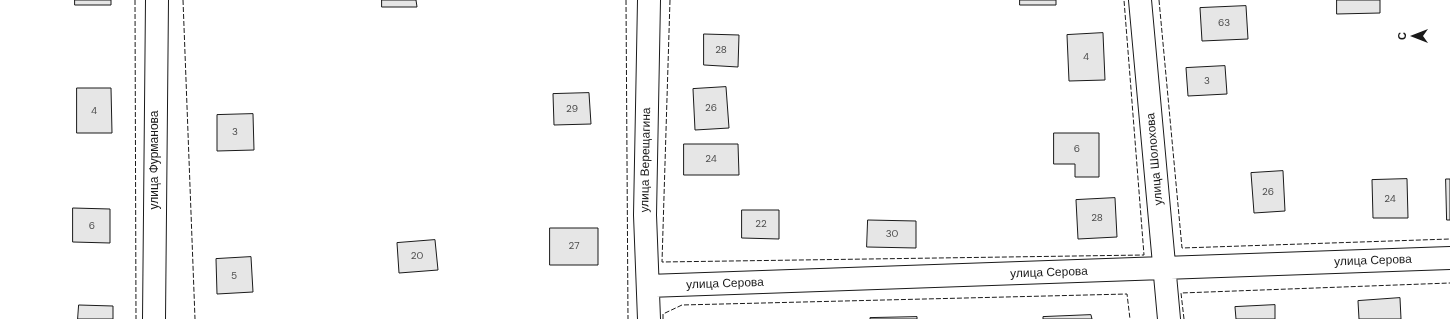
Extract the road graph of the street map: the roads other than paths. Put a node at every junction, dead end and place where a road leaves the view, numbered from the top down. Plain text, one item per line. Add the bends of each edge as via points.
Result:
1 (157, 0) edge
2 (649, 0) edge
3 (1140, 0) edge
4 (1450, 258) edge
5 (1165, 269) junction
6 (648, 286) junction
7 (154, 319) edge
8 (649, 319) edge
9 (1169, 319) edge

1 - 7 street, улица Фурманова
2 - 6 street, улица Верещагина via 645,214
3 - 5 street, улица Шолохова
4 - 5 street, улица Серова
5 - 6 street, улица Серова
5 - 9 street, улица Шолохова
6 - 8 street, улица Верещагина

